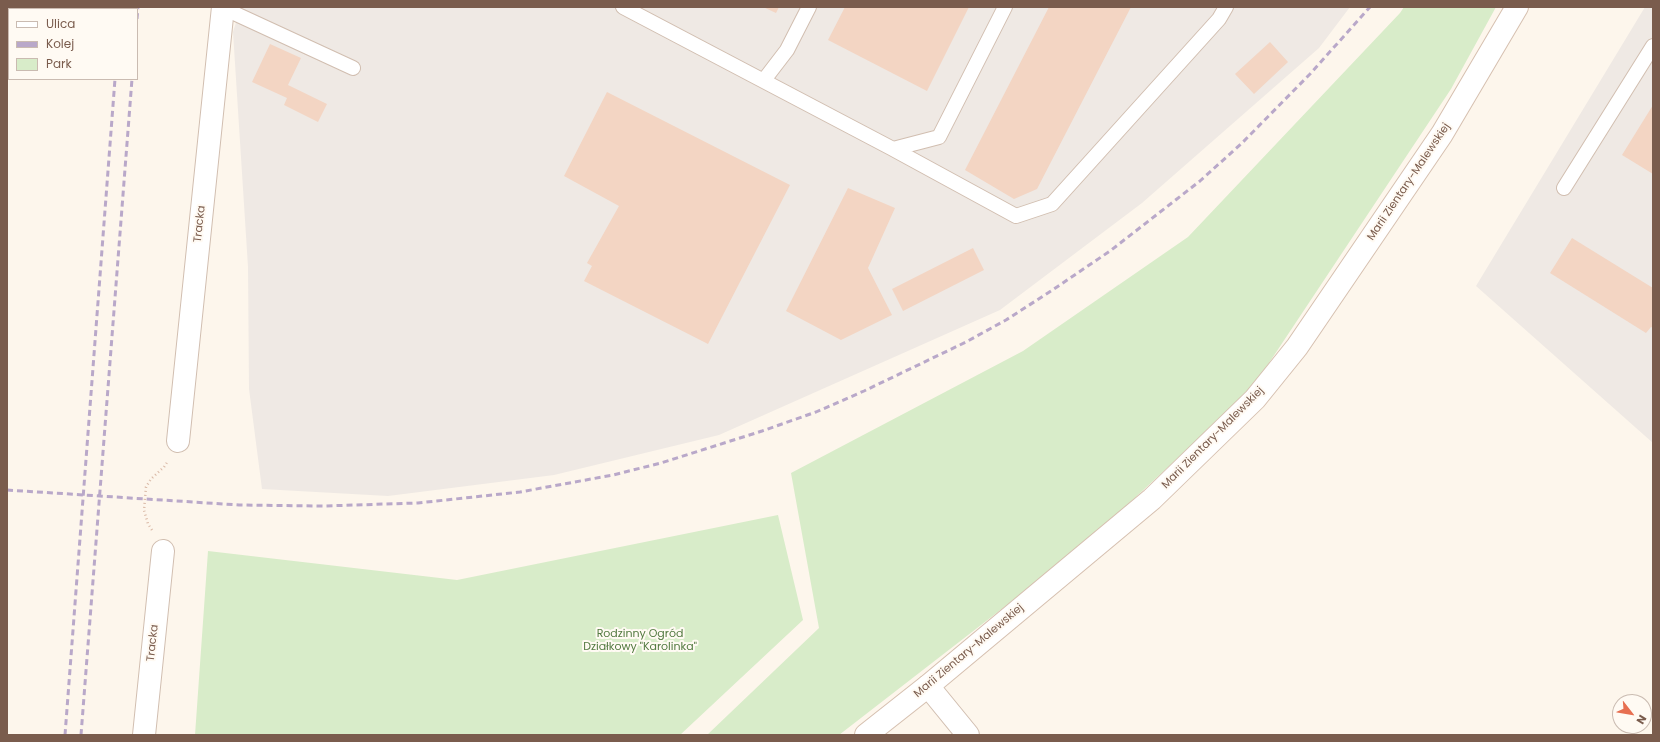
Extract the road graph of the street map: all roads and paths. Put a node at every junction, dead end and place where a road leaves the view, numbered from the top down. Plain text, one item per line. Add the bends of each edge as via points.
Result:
1 (623, 7) edge
2 (809, 7) edge
3 (1005, 7) edge
4 (1226, 7) edge
5 (1517, 7) edge
6 (223, 8) edge
7 (1653, 46) edge
8 (353, 68) dead end
9 (764, 80) junction
10 (893, 149) junction
11 (1564, 188) dead end
12 (178, 441) joint
13 (163, 551) joint
14 (928, 686) junction
15 (144, 735) edge
16 (866, 735) edge
17 (968, 735) edge

1 - 9 lane
2 - 9 lane via 787,50
3 - 10 lane via 939,137
4 - 10 lane via 1219,19 1052,204 1016,216
5 - 14 street, Marii Zientary-Malewskiej via 1442,134 1298,347 1255,399 1152,499
6 - 8 lane
6 - 12 street, Tracka
7 - 11 lane
9 - 10 lane
12 - 13 path via 164,467 146,487 144,510 148,524
13 - 15 street, Tracka
14 - 16 street, Marii Zientary-Malewskiej
14 - 17 street

